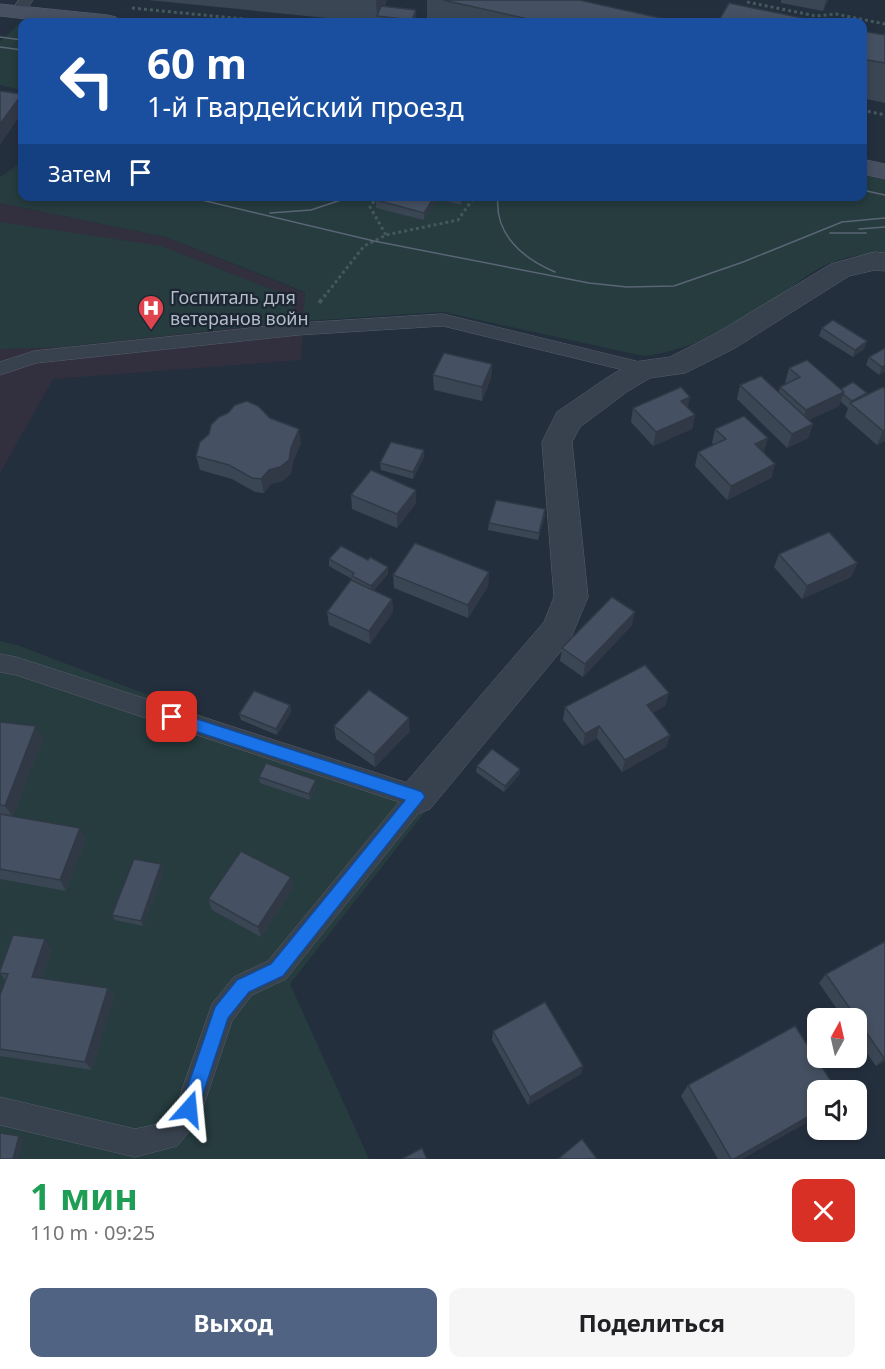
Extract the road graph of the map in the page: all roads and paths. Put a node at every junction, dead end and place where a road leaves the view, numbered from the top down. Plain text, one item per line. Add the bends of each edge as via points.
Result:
1 (774, 0) edge
2 (747, 2) dead end
3 (15, 7) edge
4 (771, 7) junction
5 (115, 15) edge
6 (183, 18) edge
7 (856, 18) edge
8 (867, 20) edge
9 (885, 24) edge
10 (867, 111) edge
11 (885, 115) edge
12 (867, 167) edge
13 (885, 172) edge
14 (374, 201) edge
15 (471, 201) edge
16 (386, 235) junction
17 (885, 262) edge
18 (316, 307) dead end
19 (0, 369) edge
20 (644, 369) junction
21 (0, 663) edge
22 (417, 797) junction
23 (0, 1112) edge

1 - 4 path
2 - 4 path
3 - 5 street
4 - 7 path via 816,16 836,14
5 - 6 path
8 - 9 path
10 - 11 path
12 - 13 street
14 - 16 path via 370,207
15 - 16 path via 458,220
16 - 18 path via 364,246
17 - 20 street via 840,270 675,366
19 - 20 lane via 34,357 298,329 443,320
20 - 22 street via 568,420 557,442 571,597 558,630
21 - 22 lane
22 - 23 lane via 277,970 243,986 221,1013 189,1109 167,1136 135,1143

